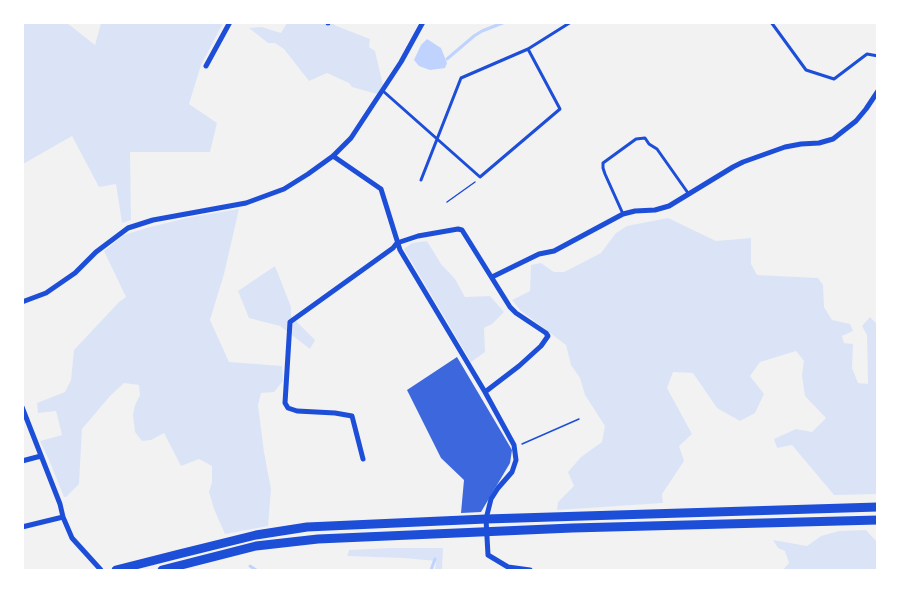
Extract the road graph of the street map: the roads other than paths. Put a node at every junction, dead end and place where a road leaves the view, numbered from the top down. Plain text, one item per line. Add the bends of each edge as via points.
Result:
1 (230, 22) edge
2 (413, 22) edge
3 (423, 22) edge
4 (571, 22) edge
5 (771, 22) edge
6 (420, 29) junction
7 (528, 49) junction
8 (878, 56) edge
9 (206, 66) dead end
10 (383, 91) junction
11 (878, 91) edge
12 (437, 138) junction
13 (333, 156) junction
14 (422, 180) dead end
15 (689, 194) junction
16 (623, 214) junction
17 (397, 243) junction
18 (492, 277) junction
19 (22, 302) edge
20 (485, 392) junction
21 (22, 406) edge
22 (41, 456) junction
23 (363, 459) dead end
24 (22, 461) edge
25 (878, 507) edge
26 (63, 517) junction
27 (486, 519) junction
28 (878, 520) edge
29 (22, 527) edge
30 (486, 531) junction
31 (100, 570) edge
32 (116, 570) edge
33 (162, 570) edge
34 (530, 570) edge

1 - 9 street
2 - 6 street
3 - 6 street
4 - 7 lane
5 - 8 lane via 806,70 834,79 867,54
6 - 10 street
7 - 12 lane via 461,78
7 - 12 lane via 560,109 480,177
10 - 12 lane
10 - 13 street via 351,138
11 - 15 street via 856,121 833,139 761,155 733,166
12 - 14 lane
13 - 17 street via 381,189
13 - 19 street via 284,189 246,203 128,228 75,273 46,293
15 - 16 street via 656,210
15 - 16 lane via 657,149 645,138 636,139 603,164
16 - 18 street via 554,251 539,254
17 - 18 street via 462,230
17 - 20 street
17 - 23 street via 290,322 285,403 297,411 352,416
18 - 20 street via 510,307 548,336 519,366
20 - 27 street via 515,447 516,460 512,472 491,499
21 - 22 street
22 - 24 street
22 - 26 street
25 - 27 main road
26 - 29 street
26 - 31 street via 72,538
27 - 30 street
27 - 32 main road via 307,527 256,535
28 - 30 main road
30 - 33 main road via 256,546
30 - 34 street via 488,555 508,567

